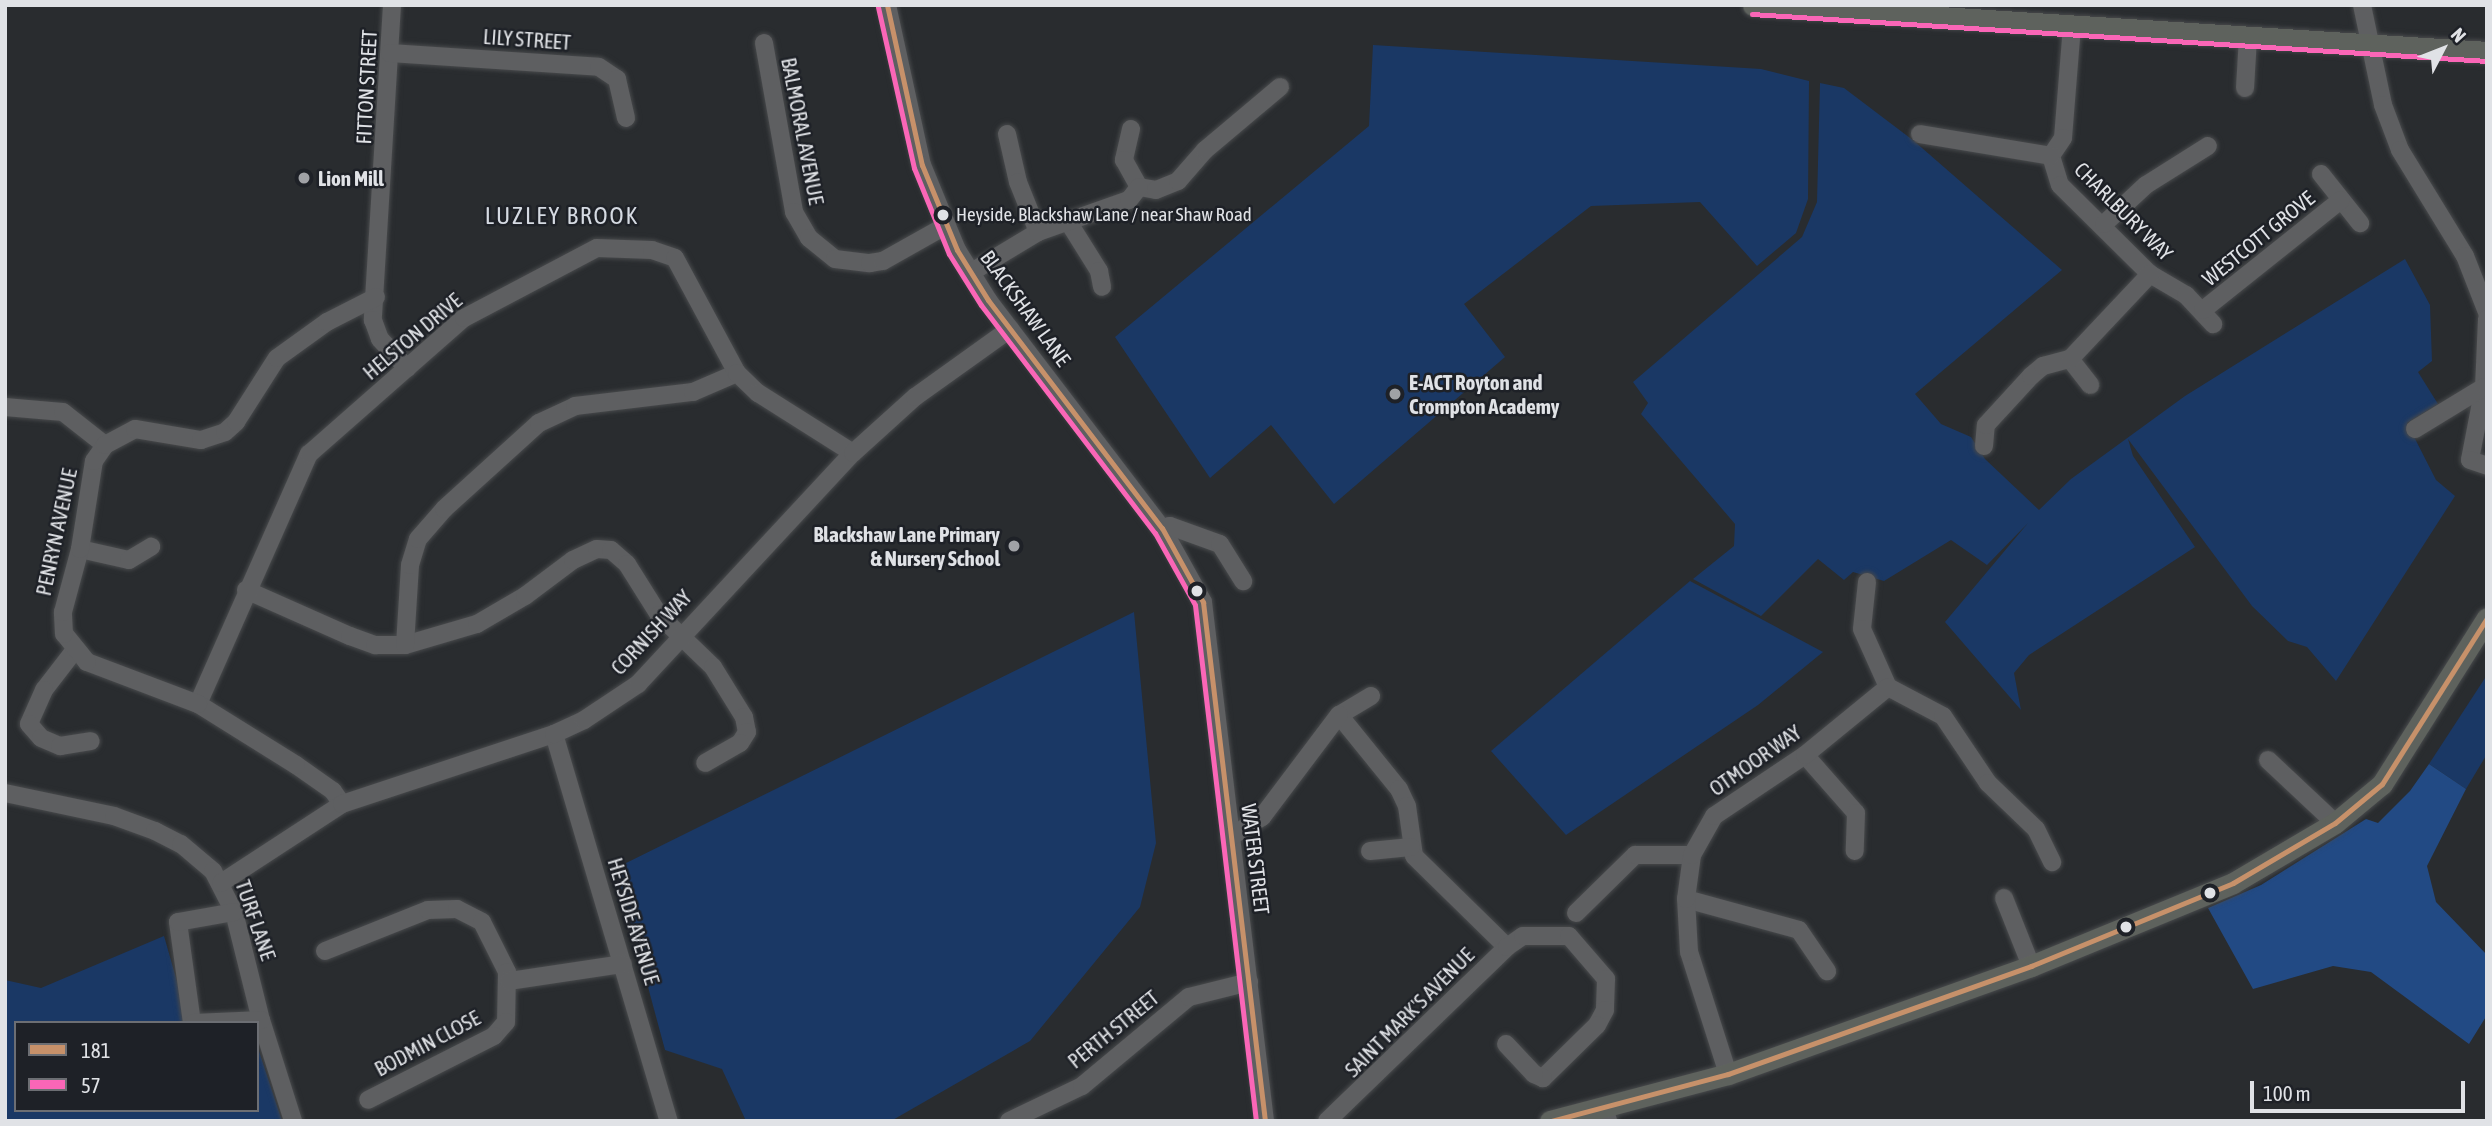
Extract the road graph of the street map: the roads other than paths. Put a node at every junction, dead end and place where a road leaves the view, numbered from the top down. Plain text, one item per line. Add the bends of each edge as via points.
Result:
1 (392, 5) edge
2 (887, 5) edge
3 (1753, 5) edge
4 (2362, 5) edge
5 (1806, 7) edge
6 (2072, 26) junction
7 (2248, 37) junction
8 (764, 43) dead end
9 (2372, 45) junction
10 (2487, 52) edge
11 (390, 53) junction
12 (1280, 87) dead end
13 (2245, 88) dead end
14 (626, 118) dead end
15 (1131, 129) dead end
16 (1007, 134) dead end
17 (1920, 134) dead end
18 (2208, 146) dead end
19 (2051, 156) junction
20 (2321, 174) dead end
21 (1139, 187) junction
22 (2342, 200) junction
23 (1069, 223) junction
24 (2104, 223) junction
25 (2360, 223) dead end
26 (945, 226) junction
27 (1038, 232) junction
28 (970, 273) junction
29 (2150, 274) junction
30 (1102, 287) dead end
31 (376, 297) junction
32 (2487, 312) edge
33 (2208, 317) joint
34 (2487, 319) edge
35 (1010, 328) junction
36 (2070, 359) junction
37 (407, 368) junction
38 (737, 373) junction
39 (2091, 386) dead end
40 (2484, 387) junction
41 (5, 407) edge
42 (2415, 429) dead end
43 (105, 445) junction
44 (1984, 446) dead end
45 (853, 453) junction
46 (2487, 466) edge
47 (1162, 528) junction
48 (151, 547) dead end
49 (80, 549) junction
50 (1243, 581) dead end
51 (1867, 582) dead end
52 (246, 590) junction
53 (1203, 602) joint
54 (2487, 618) edge
55 (681, 638) junction
56 (405, 645) junction
57 (74, 651) junction
58 (1888, 687) junction
59 (1371, 696) dead end
60 (198, 704) junction
61 (1339, 715) junction
62 (554, 734) junction
63 (91, 741) dead end
64 (1805, 755) junction
65 (2267, 760) dead end
66 (705, 763) dead end
67 (5, 793) edge
68 (342, 804) junction
69 (2335, 823) junction
70 (1230, 837) junction
71 (1370, 851) dead end
72 (1412, 851) junction
73 (1855, 851) dead end
74 (1692, 855) junction
75 (2052, 862) dead end
76 (221, 883) junction
77 (2004, 898) dead end
78 (1686, 899) junction
79 (234, 912) junction
80 (1576, 913) dead end
81 (1507, 947) junction
82 (325, 951) dead end
83 (623, 964) junction
84 (2031, 966) junction
85 (1827, 971) dead end
86 (509, 981) junction
87 (1249, 982) junction
88 (261, 1020) junction
89 (193, 1021) edge
90 (238, 1021) edge
91 (1506, 1044) dead end
92 (1728, 1074) junction
93 (368, 1100) dead end
94 (1606, 1114) edge
95 (293, 1121) edge
96 (670, 1121) edge
97 (1009, 1121) edge
98 (1265, 1121) edge
99 (1327, 1121) edge
100 (1550, 1121) edge

1 - 11 street, FITTON STREET
2 - 26 street, BLACKSHAW LANE via 918,153
3 - 5 main road
4 - 9 street
5 - 6 main road
6 - 7 main road
6 - 19 street, CHARLBURY WAY via 2063,138
7 - 9 main road
7 - 13 street
8 - 26 street, BALMORAL AVENUE via 794,212 809,238 835,259 870,263 883,261
9 - 10 main road
9 - 32 street via 2384,105 2400,150 2465,256
11 - 14 street, LILY STREET via 599,67 617,79
11 - 31 street, FITTON STREET
12 - 21 street via 1205,150 1178,181 1156,190
15 - 21 street via 1124,160
16 - 27 street via 1018,182
17 - 19 street
18 - 24 street via 2146,185
19 - 24 street, CHARLBURY WAY via 2060,185
20 - 22 street, WESTCOTT GROVE
21 - 23 street via 1129,200
22 - 25 street, WESTCOTT GROVE
22 - 33 street, WESTCOTT GROVE
23 - 27 street
23 - 30 street via 1099,271
24 - 29 street, CHARLBURY WAY
26 - 28 street, BLACKSHAW LANE
27 - 28 street
28 - 35 street, BLACKSHAW LANE
29 - 33 street, CHARLBURY WAY
29 - 36 street
31 - 37 street, FITTON STREET via 373,320 380,339
31 - 43 street via 327,322 277,358 225,432 201,440 135,429
34 - 40 street
35 - 45 street, CORNISH WAY via 915,397
35 - 47 street, BLACKSHAW LANE
36 - 39 street
36 - 44 street via 2043,366 2031,376 1986,425
37 - 38 street, HELSTON DRIVE via 464,318 570,259 613,246 652,250 674,258
37 - 52 street, HELSTON DRIVE via 309,454
38 - 45 street, HELSTON DRIVE via 758,393
38 - 56 street via 693,392 575,405 539,423 422,532 410,565
40 - 42 street
40 - 46 street via 2470,460
41 - 43 street via 63,412
43 - 49 street, PENRYN AVENUE via 94,461
45 - 55 street, CORNISH WAY
47 - 50 street via 1170,526 1220,544
47 - 53 street, BLACKSHAW LANE
48 - 49 street via 129,560
49 - 57 street, PENRYN AVENUE via 62,623
51 - 58 street via 1862,629
52 - 56 street via 375,645
52 - 60 street, HELSTON DRIVE
53 - 70 street, WATER STREET
54 - 69 main road via 2399,762 2360,805
55 - 56 street via 659,615 621,556 597,549 477,624
55 - 62 street, CORNISH WAY via 638,684
55 - 66 street via 713,667 747,725 740,743
57 - 60 street via 87,662
57 - 63 street via 44,690 29,724 41,738 60,746
58 - 64 street, OTMOOR WAY
58 - 75 street via 1943,716 1988,783 2036,829
59 - 61 street
60 - 68 street via 273,749 333,791
61 - 70 street via 1262,817
61 - 72 street via 1399,789 1407,806
62 - 68 street, CORNISH WAY
62 - 83 street, HEYSIDE AVENUE
64 - 73 street via 1856,813
64 - 74 street, OTMOOR WAY via 1714,816
65 - 69 street
67 - 76 street, TURF LANE via 114,816 155,831 204,862
68 - 76 street, CORNISH WAY
69 - 84 main road via 2233,883
70 - 87 street, WATER STREET
71 - 72 street
72 - 81 street
74 - 78 street, OTMOOR WAY
74 - 80 street via 1635,855
76 - 79 street, TURF LANE
77 - 84 street
78 - 85 street via 1799,930
78 - 92 street, OTMOOR WAY via 1689,951
79 - 88 street, TURF LANE
79 - 89 street via 178,922
81 - 91 street, SAINT MARK'S AVENUE via 1523,936 1569,936 1601,971 1608,989 1597,1025 1543,1078
81 - 99 street, SAINT MARK'S AVENUE
82 - 86 street, BODMIN CLOSE via 428,910 457,909 482,922
83 - 86 street
83 - 96 street, HEYSIDE AVENUE
84 - 92 main road
86 - 93 street, BODMIN CLOSE via 506,1022 494,1036
87 - 97 street, PERTH STREET via 1189,997 1082,1086
87 - 98 street, WATER STREET
88 - 90 street
88 - 95 street, TURF LANE
92 - 94 main road
94 - 100 main road

